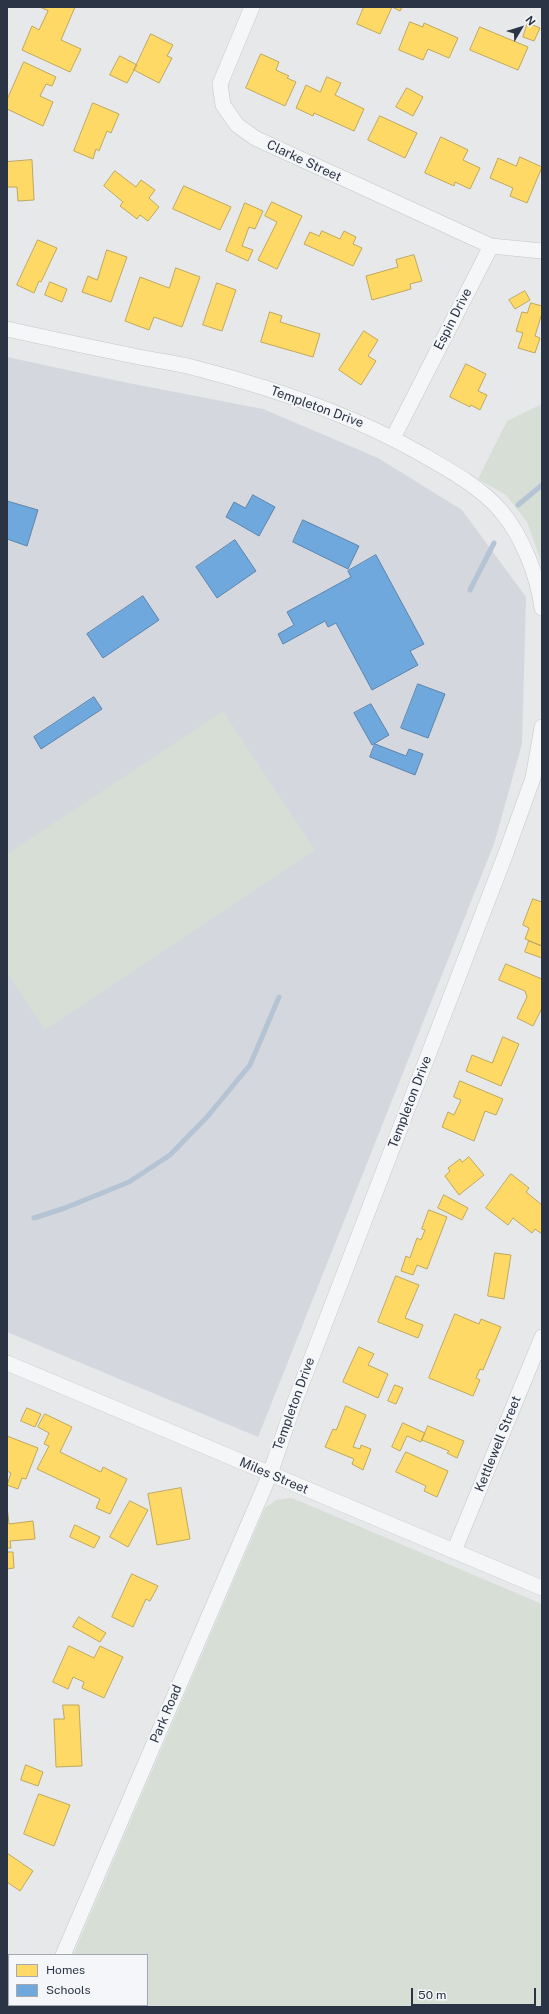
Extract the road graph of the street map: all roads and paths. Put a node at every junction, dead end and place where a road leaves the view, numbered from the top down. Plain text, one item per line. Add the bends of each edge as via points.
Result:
1 (252, 7) edge
2 (491, 246) junction
3 (542, 251) edge
4 (7, 329) edge
5 (393, 438) junction
6 (542, 608) edge
7 (542, 736) edge
8 (542, 1337) edge
9 (7, 1363) edge
10 (270, 1474) junction
11 (454, 1551) junction
12 (542, 1588) edge
13 (63, 1954) edge

1 - 2 street, Clarke Street via 220,84 223,105 236,125 255,138
2 - 3 street
2 - 5 street, Espin Drive
4 - 5 street, Templeton Drive via 197,368 300,401 367,425
5 - 6 street, Templeton Drive via 449,470 481,493 501,512 516,534 526,556 540,590
7 - 10 street, Templeton Drive via 532,778 506,853 295,1401
8 - 11 street, Kettlewell Street
9 - 10 street, Miles Street
10 - 11 street, Miles Street
10 - 13 street, Park Road
11 - 12 street, Miles Street

